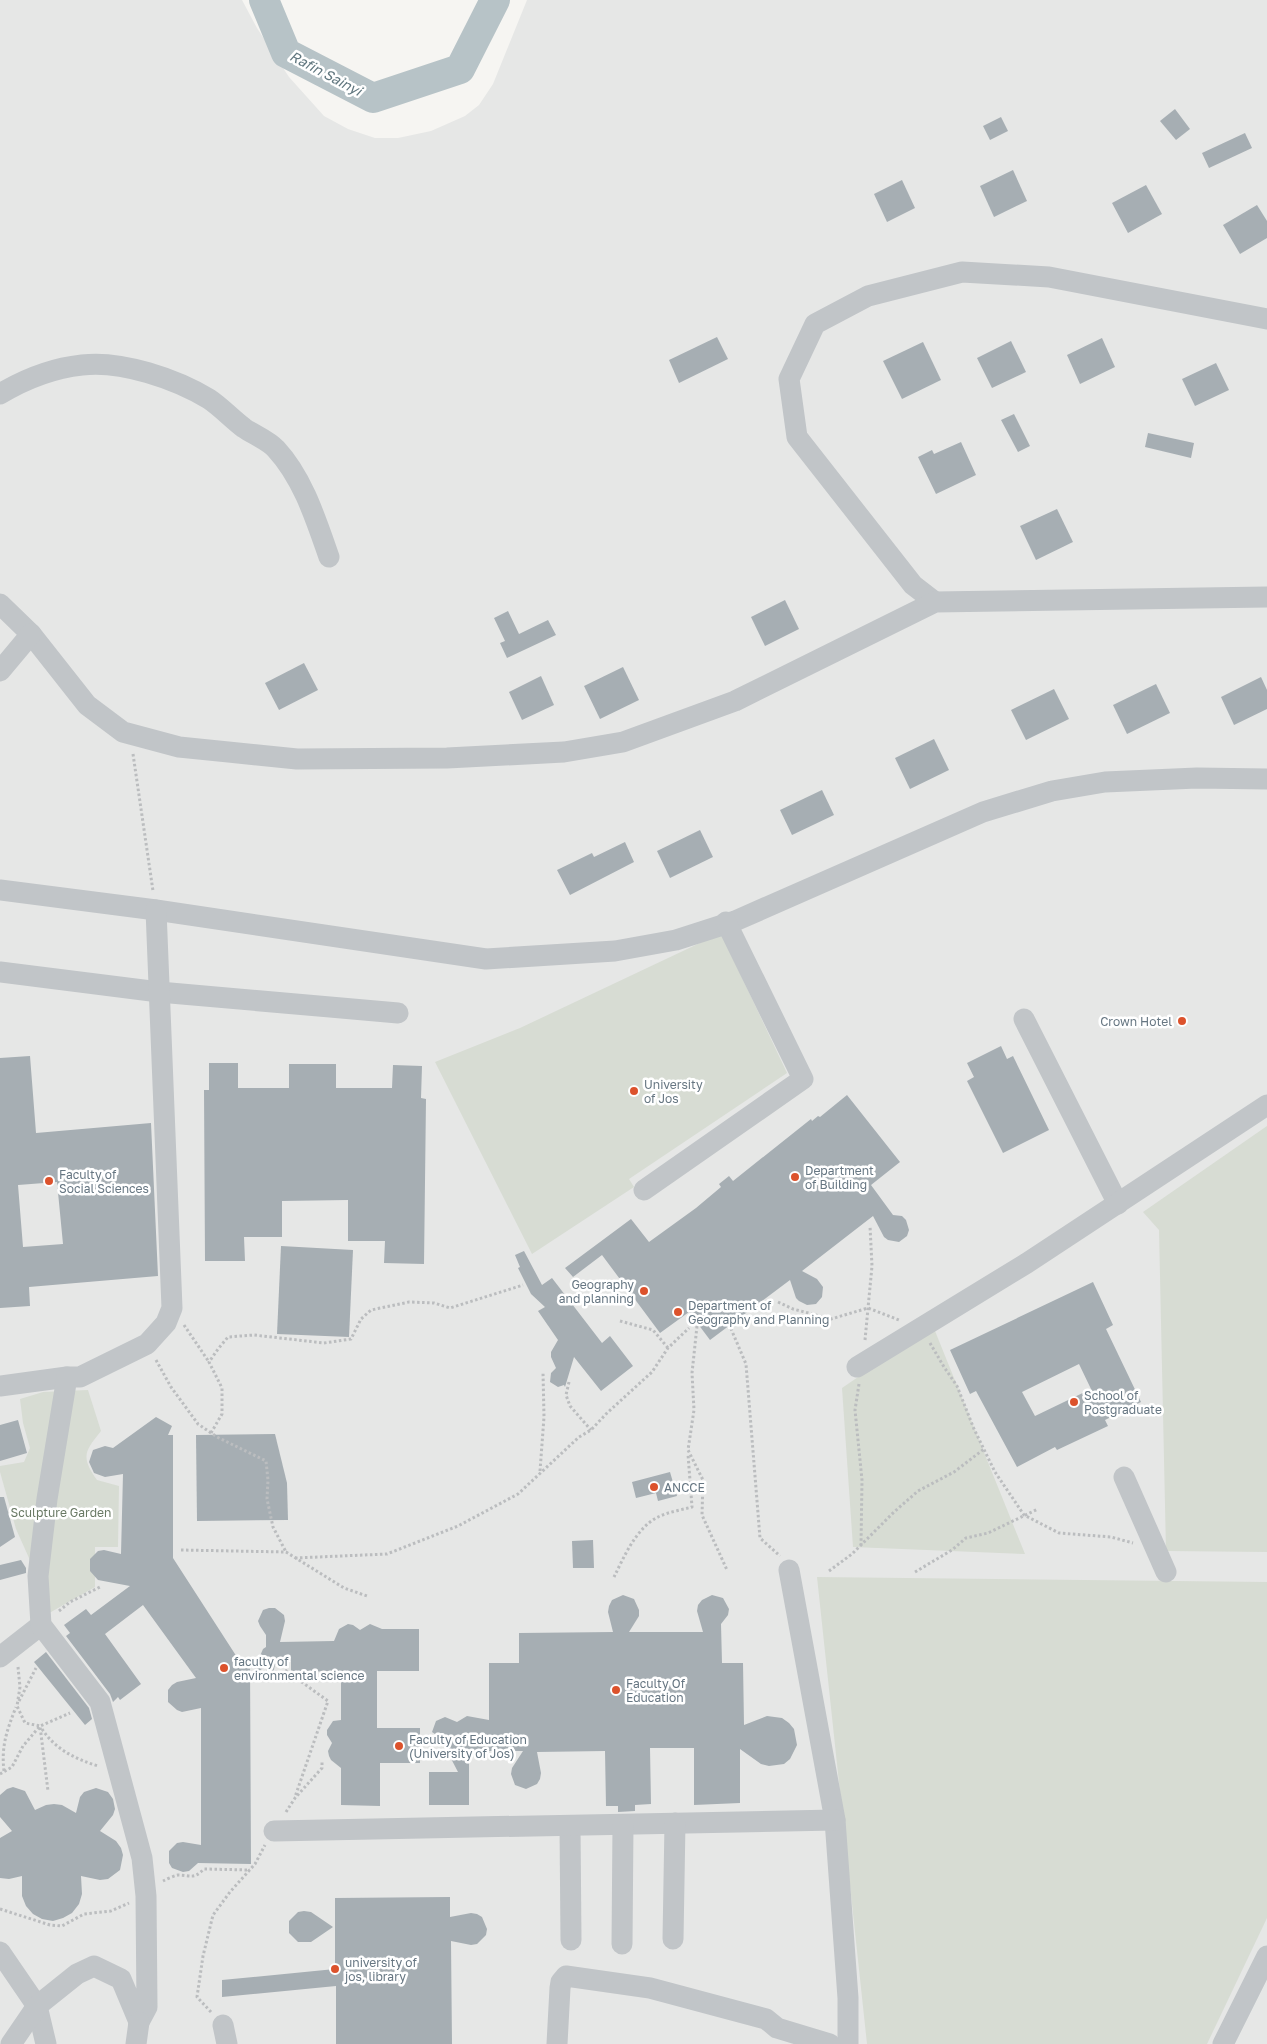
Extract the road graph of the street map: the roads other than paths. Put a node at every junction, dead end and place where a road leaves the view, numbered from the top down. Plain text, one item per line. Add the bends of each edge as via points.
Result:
1 (1267, 319) edge
2 (0, 394) edge
3 (329, 557) dead end
4 (1267, 597) edge
5 (935, 602) junction
6 (0, 604) edge
7 (31, 634) junction
8 (0, 671) edge
9 (1267, 779) edge
10 (0, 890) edge
11 (156, 910) junction
12 (726, 922) junction
13 (0, 972) edge
14 (159, 992) junction
15 (398, 1013) dead end
16 (1024, 1019) dead end
17 (1267, 1104) edge
18 (644, 1190) dead end
19 (1118, 1204) junction
20 (857, 1367) dead end
21 (67, 1377) junction
22 (0, 1386) edge
23 (1124, 1477) dead end
24 (789, 1570) road end
25 (1166, 1572) dead end
26 (41, 1625) junction
27 (8, 1651) edge
28 (835, 1820) junction
29 (675, 1823) junction
30 (622, 1824) junction
31 (570, 1826) junction
32 (274, 1831) road end
33 (673, 1939) dead end
34 (572, 1940) dead end
35 (622, 1944) dead end
36 (0, 1952) edge
37 (1267, 1956) edge
38 (37, 2006) junction
39 (139, 2022) junction
40 (11, 2044) edge
41 (46, 2044) edge
42 (136, 2044) edge
43 (557, 2044) edge
44 (830, 2044) edge
45 (848, 2044) edge
46 (1223, 2044) edge

1 - 5 street via 1049,277 962,272 868,296 815,324 789,378 797,437 914,585
2 - 3 street via 35,377 83,365 123,367 164,377 209,400 275,448 297,479 315,516
4 - 5 street
5 - 7 street via 735,701 623,742 572,751 448,758 297,759 179,747 123,732 87,705
6 - 7 street
7 - 8 street
9 - 12 street via 1105,782 1052,791 983,812 735,921
10 - 11 street
11 - 12 street via 486,959 615,951 676,940
11 - 14 street
12 - 18 street via 803,1079
13 - 14 street
14 - 15 street
14 - 21 street via 172,1308 166,1323 147,1344 80,1377
16 - 19 street
17 - 19 street
19 - 20 street
21 - 22 street
21 - 26 street via 38,1576
23 - 25 street
24 - 28 street
26 - 27 street
26 - 39 street via 100,1702 142,1858 146,1896 147,2007
28 - 29 street
28 - 45 street via 848,1998
29 - 30 street
29 - 33 street
30 - 31 street
30 - 35 street
31 - 32 street
31 - 34 street
36 - 38 street
37 - 46 street
38 - 39 street via 77,1974 94,1966 121,1979
38 - 40 street
38 - 41 street
39 - 42 street
43 - 44 street via 561,1982 566,1976 650,1988 766,2019 777,2028

